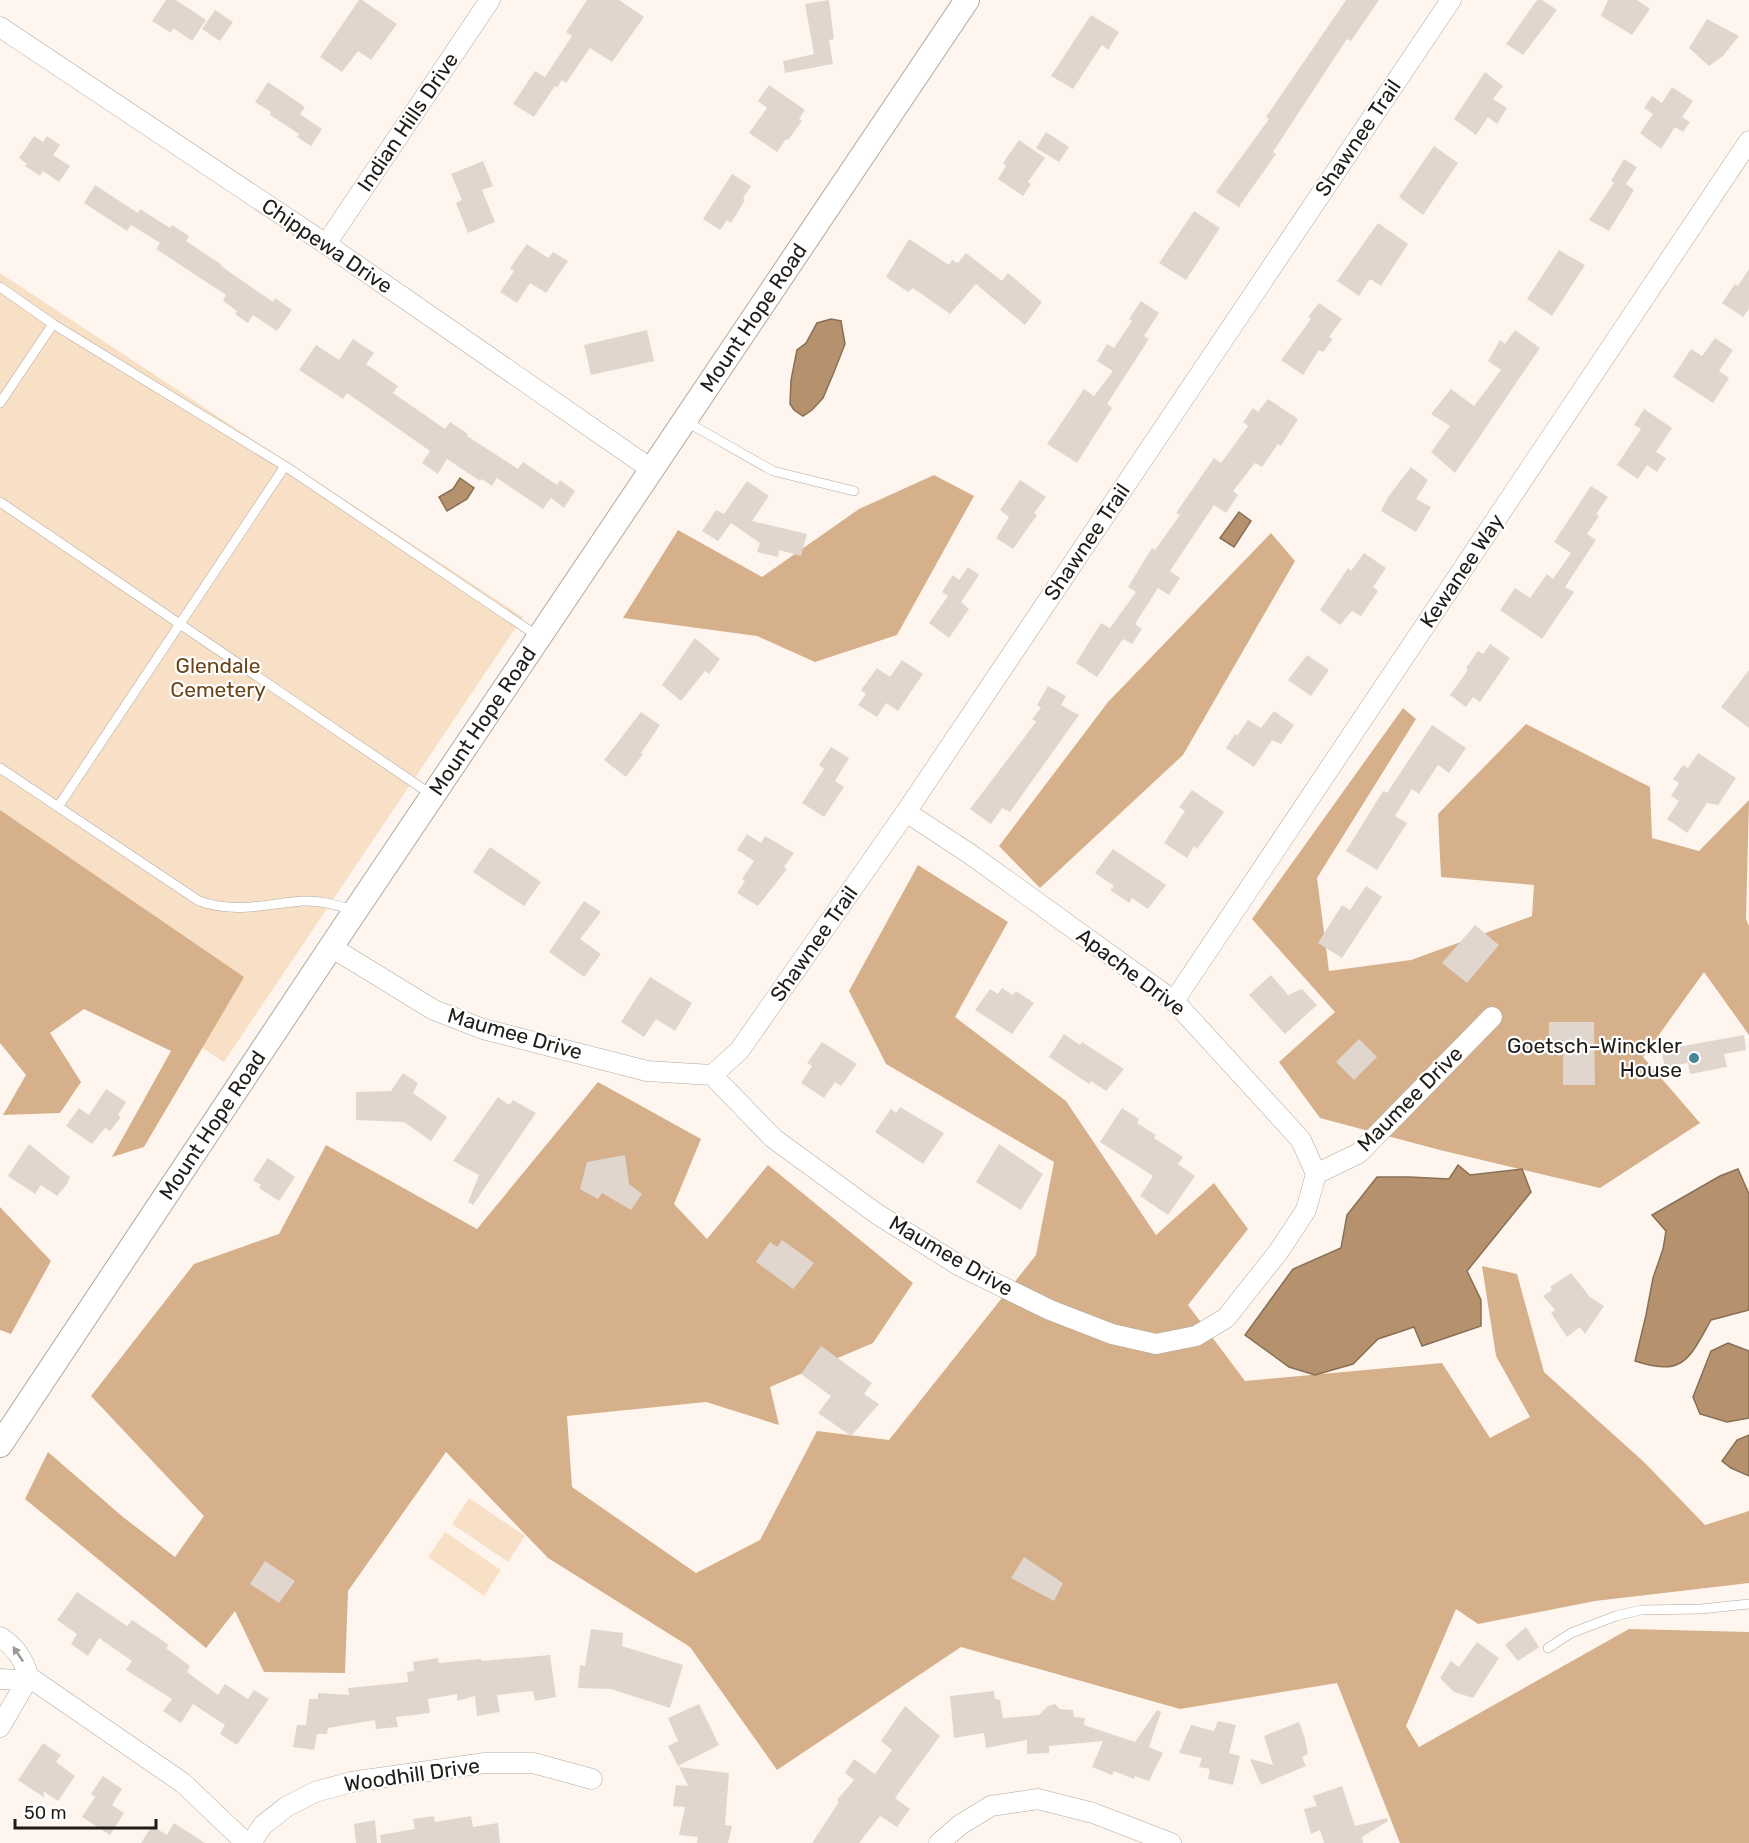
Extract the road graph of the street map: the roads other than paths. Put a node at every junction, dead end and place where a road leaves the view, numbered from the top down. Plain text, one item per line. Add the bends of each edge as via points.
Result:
1 (490, 0) edge
2 (967, 0) edge
3 (1451, 0) edge
4 (0, 27) edge
5 (1749, 141) edge
6 (326, 244) junction
7 (0, 287) edge
8 (53, 324) junction
9 (0, 403) edge
10 (684, 421) junction
11 (285, 466) junction
12 (651, 469) junction
13 (854, 491) dead end
14 (0, 502) edge
15 (179, 623) junction
16 (539, 637) junction
17 (0, 768) edge
18 (433, 795) junction
19 (58, 807) junction
20 (906, 812) junction
21 (355, 911) junction
22 (331, 947) junction
23 (1174, 1001) junction
24 (1491, 1017) dead end
25 (712, 1075) junction
26 (1316, 1174) junction
27 (0, 1445) edge
28 (1749, 1604) edge
29 (0, 1637) edge
30 (1548, 1648) dead end
31 (29, 1677) junction
32 (0, 1679) edge
33 (0, 1728) edge
34 (592, 1779) dead end
35 (246, 1843) edge
36 (251, 1843) edge
37 (939, 1843) edge
38 (1171, 1843) edge

1 - 6 street, Indian Hills Drive
2 - 10 street, Mount Hope Road
3 - 20 street, Shawnee Trail
4 - 6 street, Chippewa Drive
5 - 23 street, Kewanee Way
6 - 12 street, Chippewa Drive
7 - 8 lane
8 - 9 lane
8 - 11 lane
10 - 12 street, Mount Hope Road
10 - 13 lane via 773,471
11 - 15 lane
11 - 16 lane
12 - 16 street, Mount Hope Road
14 - 15 lane
15 - 18 lane
15 - 19 lane
16 - 18 street, Mount Hope Road
17 - 19 lane
18 - 21 street, Mount Hope Road
19 - 21 lane via 199,901 242,909 325,902
20 - 23 street, Apache Drive
20 - 25 street, Shawnee Trail via 739,1051
21 - 22 street, Mount Hope Road
22 - 25 street, Maumee Drive via 434,1010 483,1029 647,1071
22 - 27 street, Mount Hope Road
23 - 26 street, Apache Drive via 1301,1140
24 - 26 street, Maumee Drive via 1359,1153
25 - 26 street, Maumee Drive via 773,1138 877,1214 960,1266 1050,1310 1112,1334 1156,1344 1196,1336 1226,1318 1306,1210
28 - 30 lane via 1641,1610 1571,1633
31 -> 29 street via 19,1653
31 - 32 street
31 - 33 street
31 - 35 street via 183,1783
34 - 36 street, Woodhill Drive via 533,1763 497,1763 351,1782 315,1792 286,1807 263,1825
37 - 38 street via 991,1806 1038,1799 1093,1813

